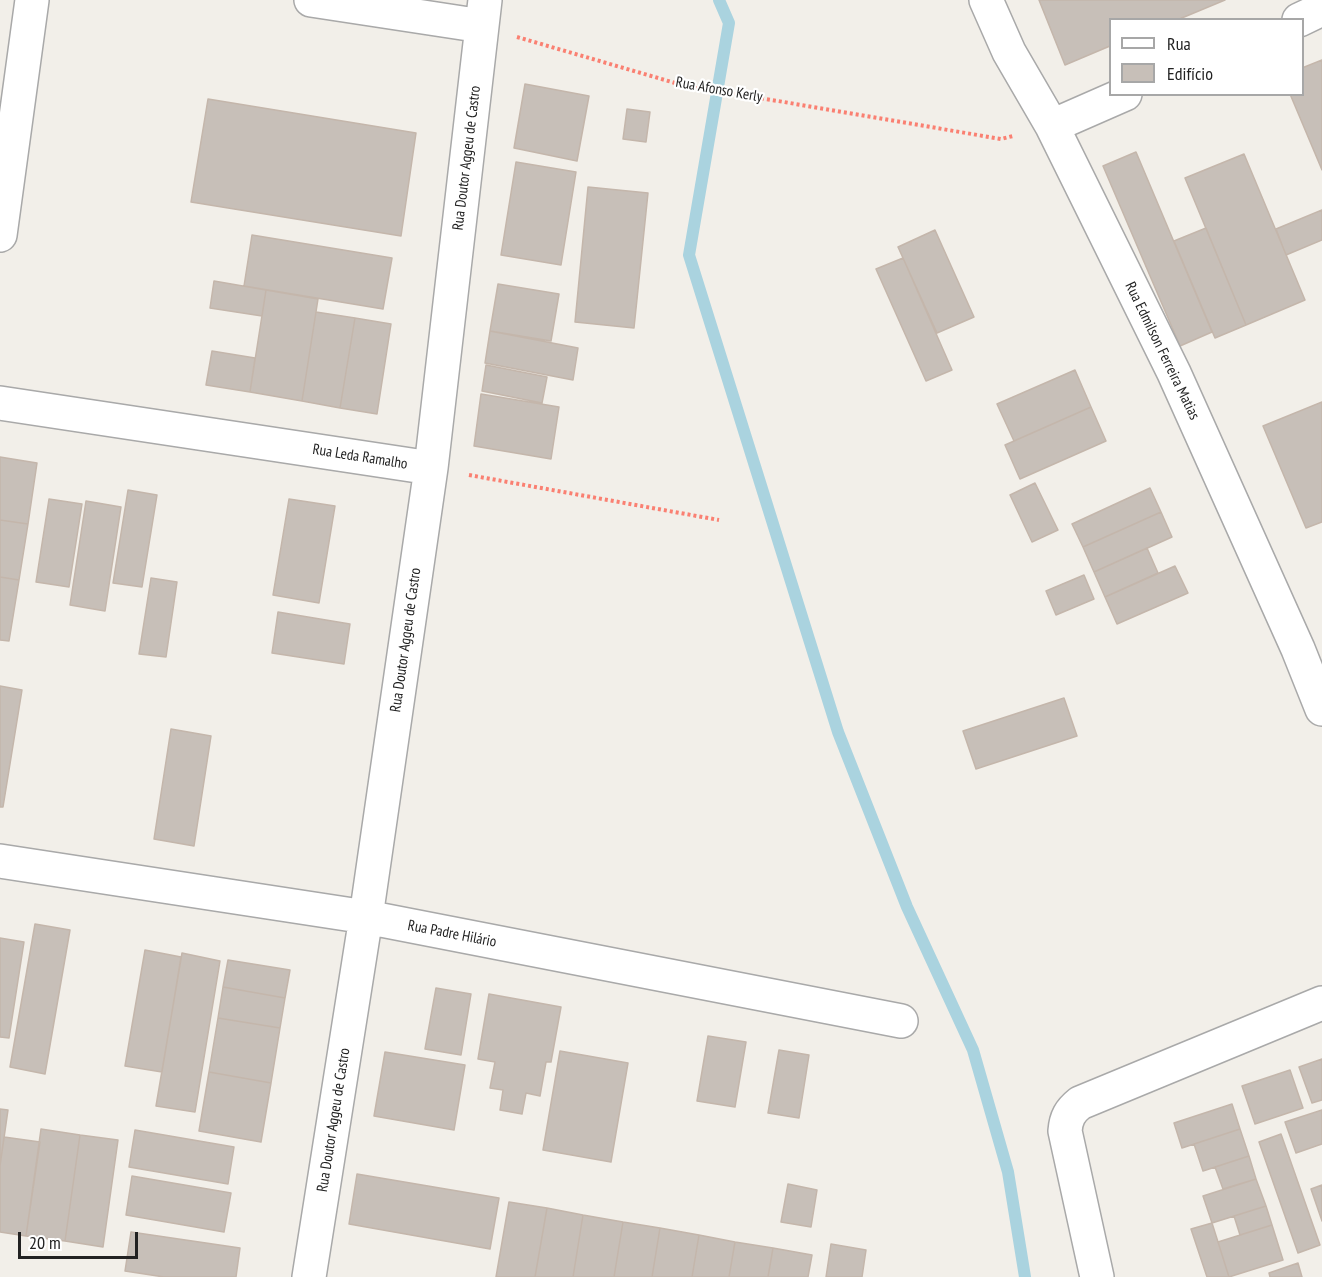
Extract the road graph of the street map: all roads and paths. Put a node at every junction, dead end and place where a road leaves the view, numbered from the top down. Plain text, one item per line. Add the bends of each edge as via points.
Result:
1 (32, 0) edge
2 (311, 0) edge
3 (986, 0) edge
4 (1322, 9) edge
5 (484, 13) edge
6 (1303, 18) edge
7 (1120, 96) edge
8 (1052, 126) junction
9 (0, 236) edge
10 (0, 403) edge
11 (431, 468) junction
12 (719, 519) dead end
13 (1322, 710) edge
14 (0, 861) edge
15 (366, 917) junction
16 (1322, 1003) edge
17 (901, 1021) dead end
18 (309, 1277) edge
19 (1097, 1277) edge

1 - 9 street
2 - 5 street
3 - 8 street, Rua Edmilson Ferreira Matias via 1009,52
4 - 6 street
5 - 8 path, Rua Afonso Kerly via 689,87 1001,139
5 - 11 street, Rua Doutor Aggeu de Castro
7 - 8 street
8 - 13 street, Rua Edmilson Ferreira Matias via 1174,373
10 - 11 street, Rua Leda Ramalho
11 - 12 path
11 - 15 street, Rua Doutor Aggeu de Castro
14 - 15 street, Rua Padre Hilário
15 - 17 street, Rua Padre Hilário
15 - 18 street, Rua Doutor Aggeu de Castro
16 - 19 street via 1071,1110 1065,1131

